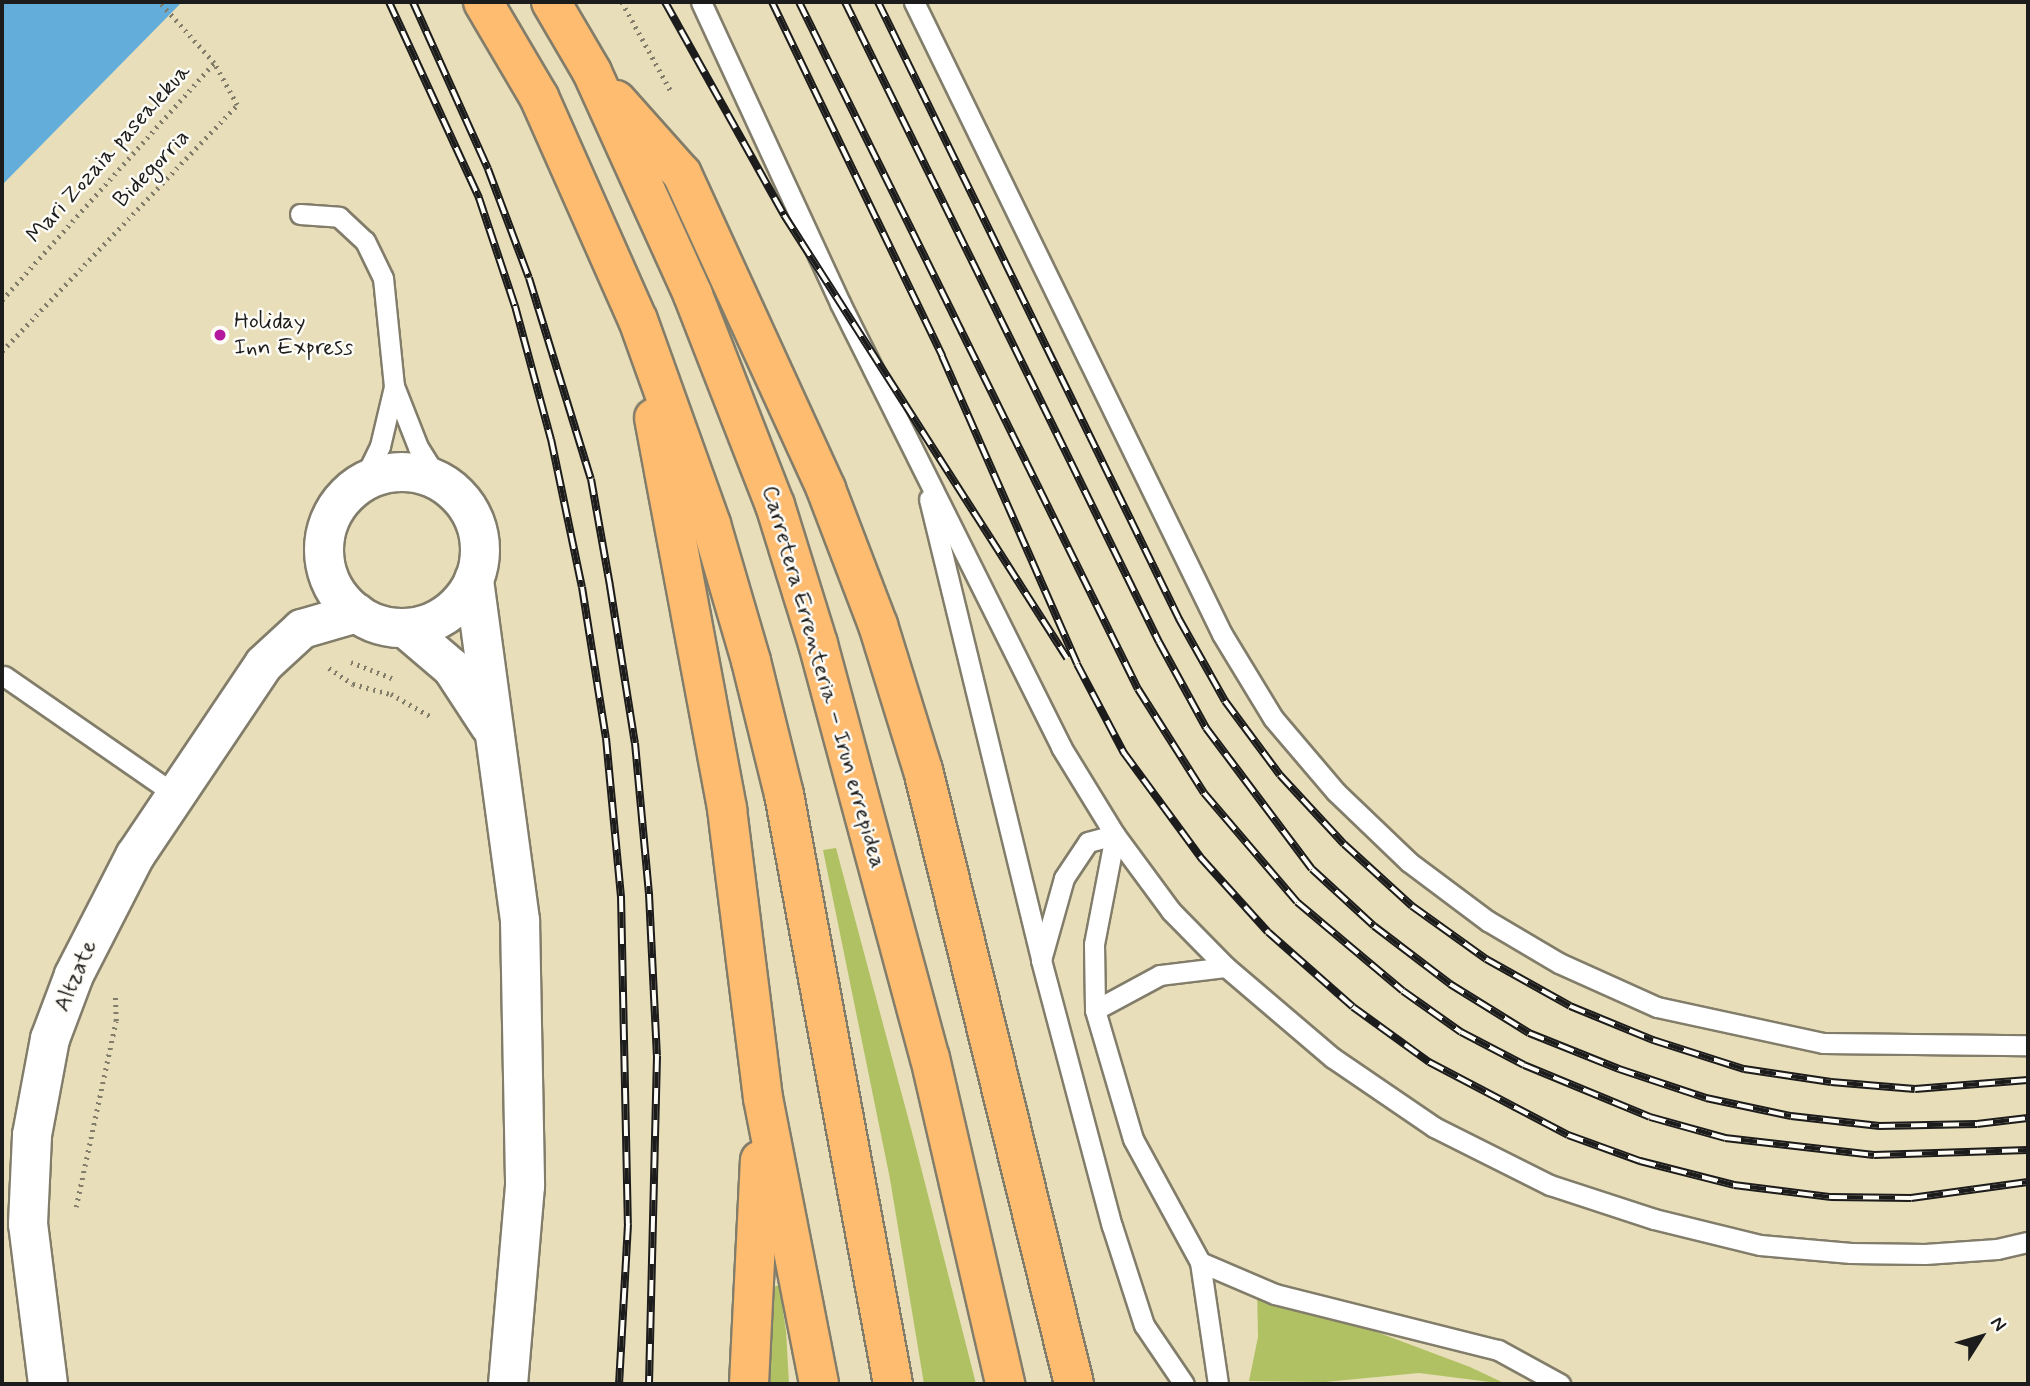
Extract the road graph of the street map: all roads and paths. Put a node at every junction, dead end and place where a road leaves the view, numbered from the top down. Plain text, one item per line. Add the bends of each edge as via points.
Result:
1 (159, 2) edge
2 (483, 2) edge
3 (551, 2) edge
4 (701, 2) edge
5 (914, 2) edge
6 (214, 62) junction
7 (592, 72) junction
8 (300, 214) dead end
9 (2, 300) edge
10 (638, 320) junction
11 (2, 351) edge
12 (394, 386) junction
13 (920, 464) junction
14 (439, 480) junction
15 (363, 481) junction
16 (323, 546) junction
17 (474, 580) junction
18 (357, 613) junction
19 (405, 628) junction
20 (302, 629) junction
21 (345, 658) dead end
22 (323, 664) dead end
23 (4, 676) dead end
24 (402, 682) dead end
25 (436, 724) dead end
26 (498, 739) junction
27 (176, 795) junction
28 (1115, 835) junction
29 (1041, 960) junction
30 (1226, 967) junction
31 (114, 988) dead end
32 (1095, 1010) junction
33 (2026, 1045) dead end
34 (763, 1098) junction
35 (75, 1209) dead end
36 (2028, 1242) edge
37 (1200, 1262) junction
38 (48, 1384) edge
39 (508, 1384) edge
40 (749, 1384) edge
41 (819, 1384) edge
42 (893, 1384) edge
43 (1006, 1384) edge
44 (1073, 1384) edge
45 (1184, 1384) edge
46 (1218, 1384) edge
47 (1560, 1384) edge

1 - 6 path, Bidegorria
2 - 10 main road via 539,97
3 - 7 main road, Carretera Errenteria – Irun errepidea
4 - 13 lane
5 - 33 lane via 1222,634 1273,718 1336,792 1400,853 1488,921 1559,963 1657,1007 1823,1043
6 - 9 path, Mari Zozaia pasealekua
6 - 11 path, Bidegorria via 237,105
7 - 43 main road, Carretera Errenteria – Irun errepidea via 692,295 775,505 822,656 930,1058
7 - 44 main road via 682,174 826,488 878,625 923,770
8 - 12 lane via 340,217 365,241 383,278
10 - 34 main road via 727,809
10 - 42 main road via 711,524 784,794
12 - 14 lane via 418,447
12 - 15 lane via 380,446
13 - 28 lane via 1061,747
13 - 29 lane
14 - 15 street via 414,472 388,472
14 - 17 street via 460,496 474,518 480,542
15 - 16 street via 343,498 329,519
16 - 18 street via 327,572 339,596
16 - 20 street
17 - 19 street via 452,611 430,623
17 - 26 street
18 - 19 street via 379,625
18 - 20 street, Altzate
19 - 26 street via 452,668
20 - 27 street, Altzate via 264,664
21 - 24 path
22 - 25 path via 353,684 391,694
23 - 27 lane
26 - 39 street via 520,920 526,1063 526,1186
27 - 38 street, Altzate via 99,920 50,1039 32,1135 27,1224
28 - 29 lane via 1088,842 1064,878
28 - 30 lane via 1171,911
28 - 32 lane via 1094,944
29 - 45 lane via 1112,1226 1144,1325
30 - 32 lane via 1160,975
30 - 36 lane via 1333,1058 1434,1127 1550,1185 1666,1223 1760,1245 1925,1254
31 - 35 path via 116,1021
32 - 37 lane via 1133,1139
34 - 40 main road
34 - 41 main road
37 - 46 lane
37 - 47 lane via 1275,1294 1498,1350

